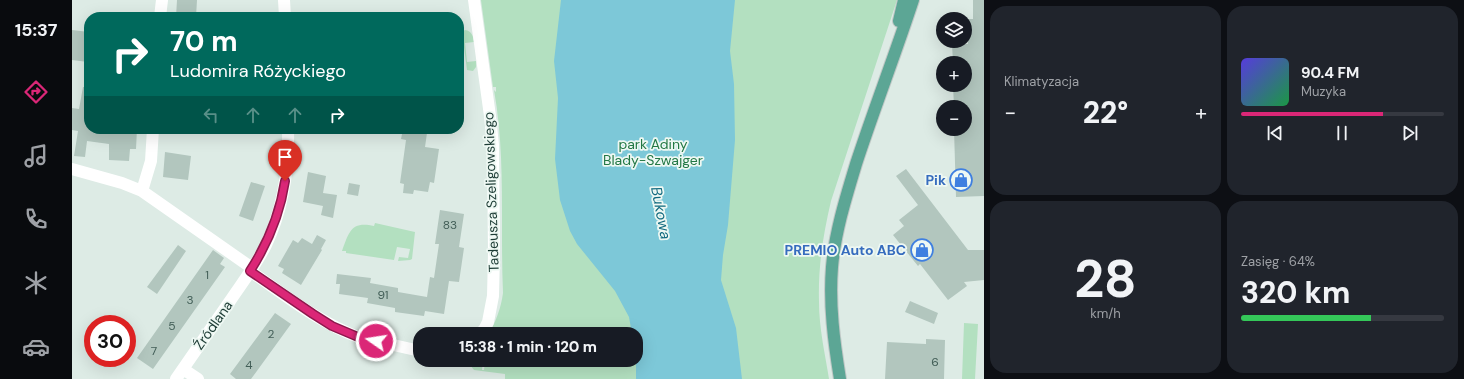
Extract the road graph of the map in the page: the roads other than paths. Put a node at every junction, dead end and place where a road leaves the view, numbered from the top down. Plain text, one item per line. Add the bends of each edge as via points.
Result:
1 (162, 0) edge
2 (284, 0) edge
3 (474, 0) edge
4 (904, 0) edge
5 (914, 0) edge
6 (161, 12) edge
7 (285, 12) edge
8 (880, 93) junction
9 (153, 134) edge
10 (288, 134) edge
11 (72, 169) edge
12 (142, 191) junction
13 (251, 270) junction
14 (486, 327) edge
15 (413, 349) edge
16 (183, 368) junction
17 (176, 379) edge
18 (198, 379) edge
19 (840, 379) edge

1 - 6 street
2 - 7 street
3 - 14 street, Tadeusza Szeligowskiego via 493,153 493,296
4 - 8 main road
5 - 8 main road
8 - 19 main road via 844,202 834,252 831,305
9 - 12 street via 151,161
10 - 13 street, Źródlana via 287,164 280,206 269,238
11 - 12 street
12 - 13 street
13 - 15 street via 313,314 348,333
13 - 16 street, Źródlana
16 - 17 street, Źródlana
16 - 18 street

